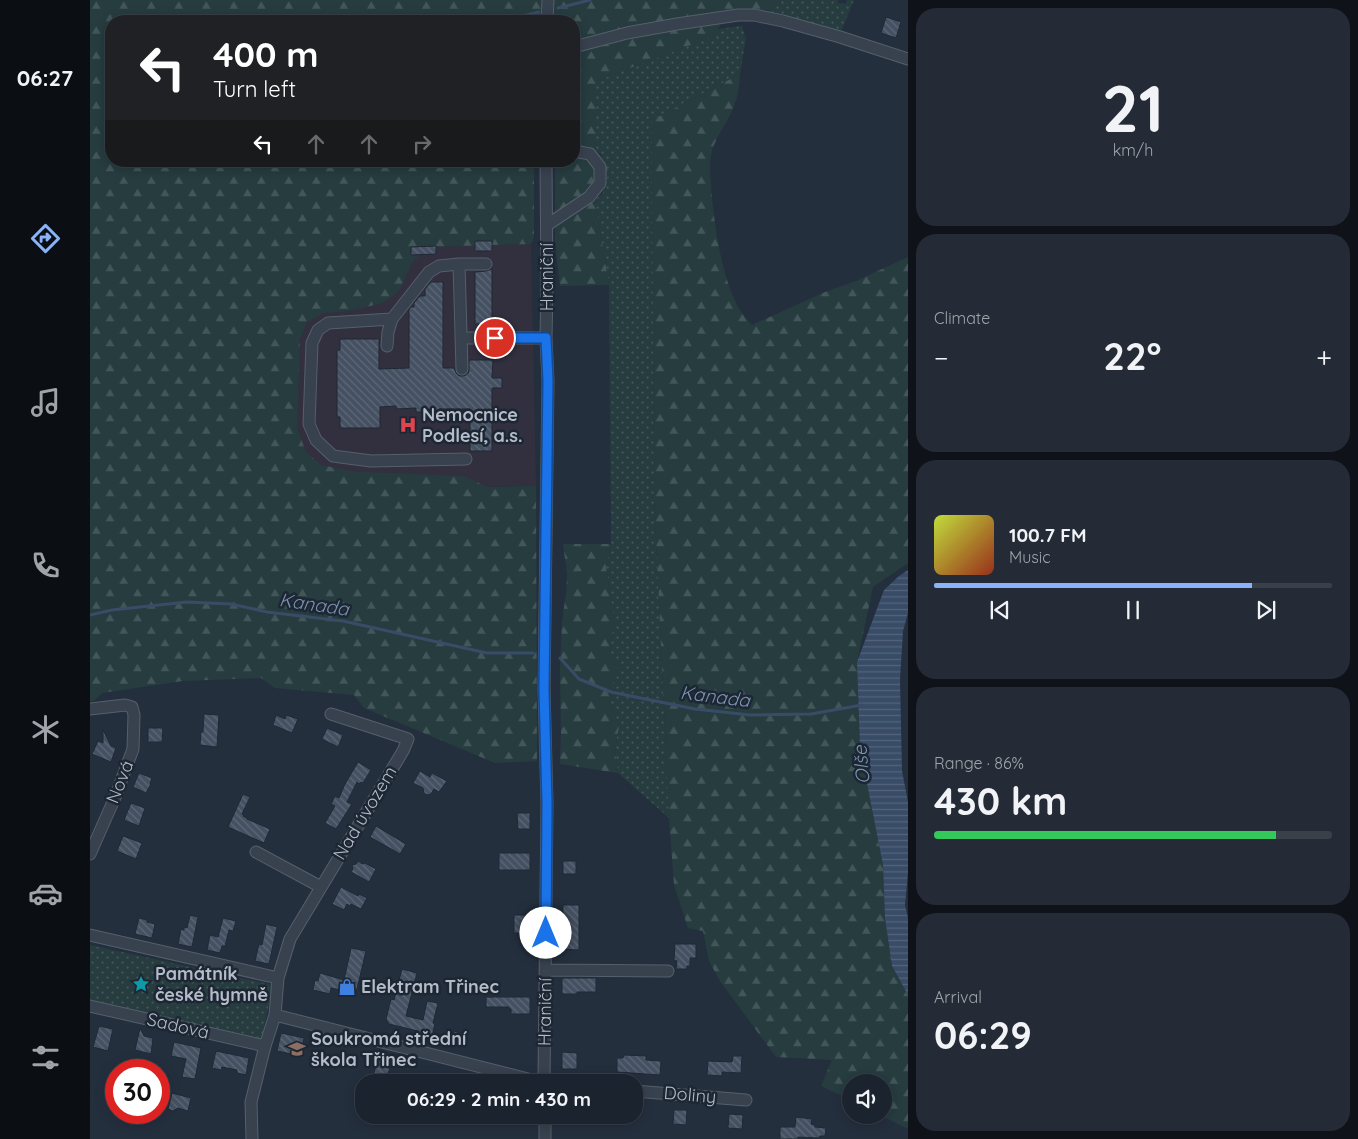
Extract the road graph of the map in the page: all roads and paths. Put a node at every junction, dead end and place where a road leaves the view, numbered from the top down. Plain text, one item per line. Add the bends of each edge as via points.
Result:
1 (548, 0) edge
2 (547, 15) edge
3 (580, 45) edge
4 (908, 59) edge
5 (580, 152) edge
6 (548, 167) edge
7 (547, 225) junction
8 (459, 264) junction
9 (486, 264) dead end
10 (392, 319) junction
11 (461, 338) junction
12 (546, 338) junction
13 (387, 346) dead end
14 (462, 369) dead end
15 (466, 459) dead end
16 (90, 709) edge
17 (331, 714) dead end
18 (256, 852) dead end
19 (90, 854) edge
20 (321, 887) junction
21 (90, 935) edge
22 (546, 970) junction
23 (668, 971) dead end
24 (278, 978) junction
25 (90, 1006) edge
26 (275, 1015) junction
27 (265, 1046) junction
28 (508, 1074) edge
29 (544, 1074) edge
30 (643, 1092) edge
31 (746, 1100) dead end
32 (545, 1124) edge
33 (252, 1139) edge
34 (545, 1139) edge

1 - 2 street
3 - 4 street via 677,24 754,15 830,34
5 - 7 street via 590,154 600,167 600,183 589,197
6 - 7 street, Hraniční
7 - 12 street, Hraniční
8 - 9 street
8 - 10 street via 438,266 429,272
8 - 11 street
10 - 13 street
10 - 15 street via 328,323 318,330 312,343 309,424 316,440 333,456 371,461
11 - 12 street
11 - 14 street
12 - 22 street, Hraniční
16 - 19 street, Nová via 125,705 132,708 134,715 133,749
17 - 20 street, Nad úvozem via 408,739
18 - 20 street
20 - 24 street, Nad úvozem via 290,939
21 - 24 street
22 - 23 street
22 - 29 street, Hraniční
24 - 26 street, Nad úvozem
25 - 27 street, Sadová
26 - 27 street, Nad úvozem
26 - 28 street
27 - 33 street, Nad úvozem via 251,1102
30 - 31 street, Doliny
32 - 34 street

